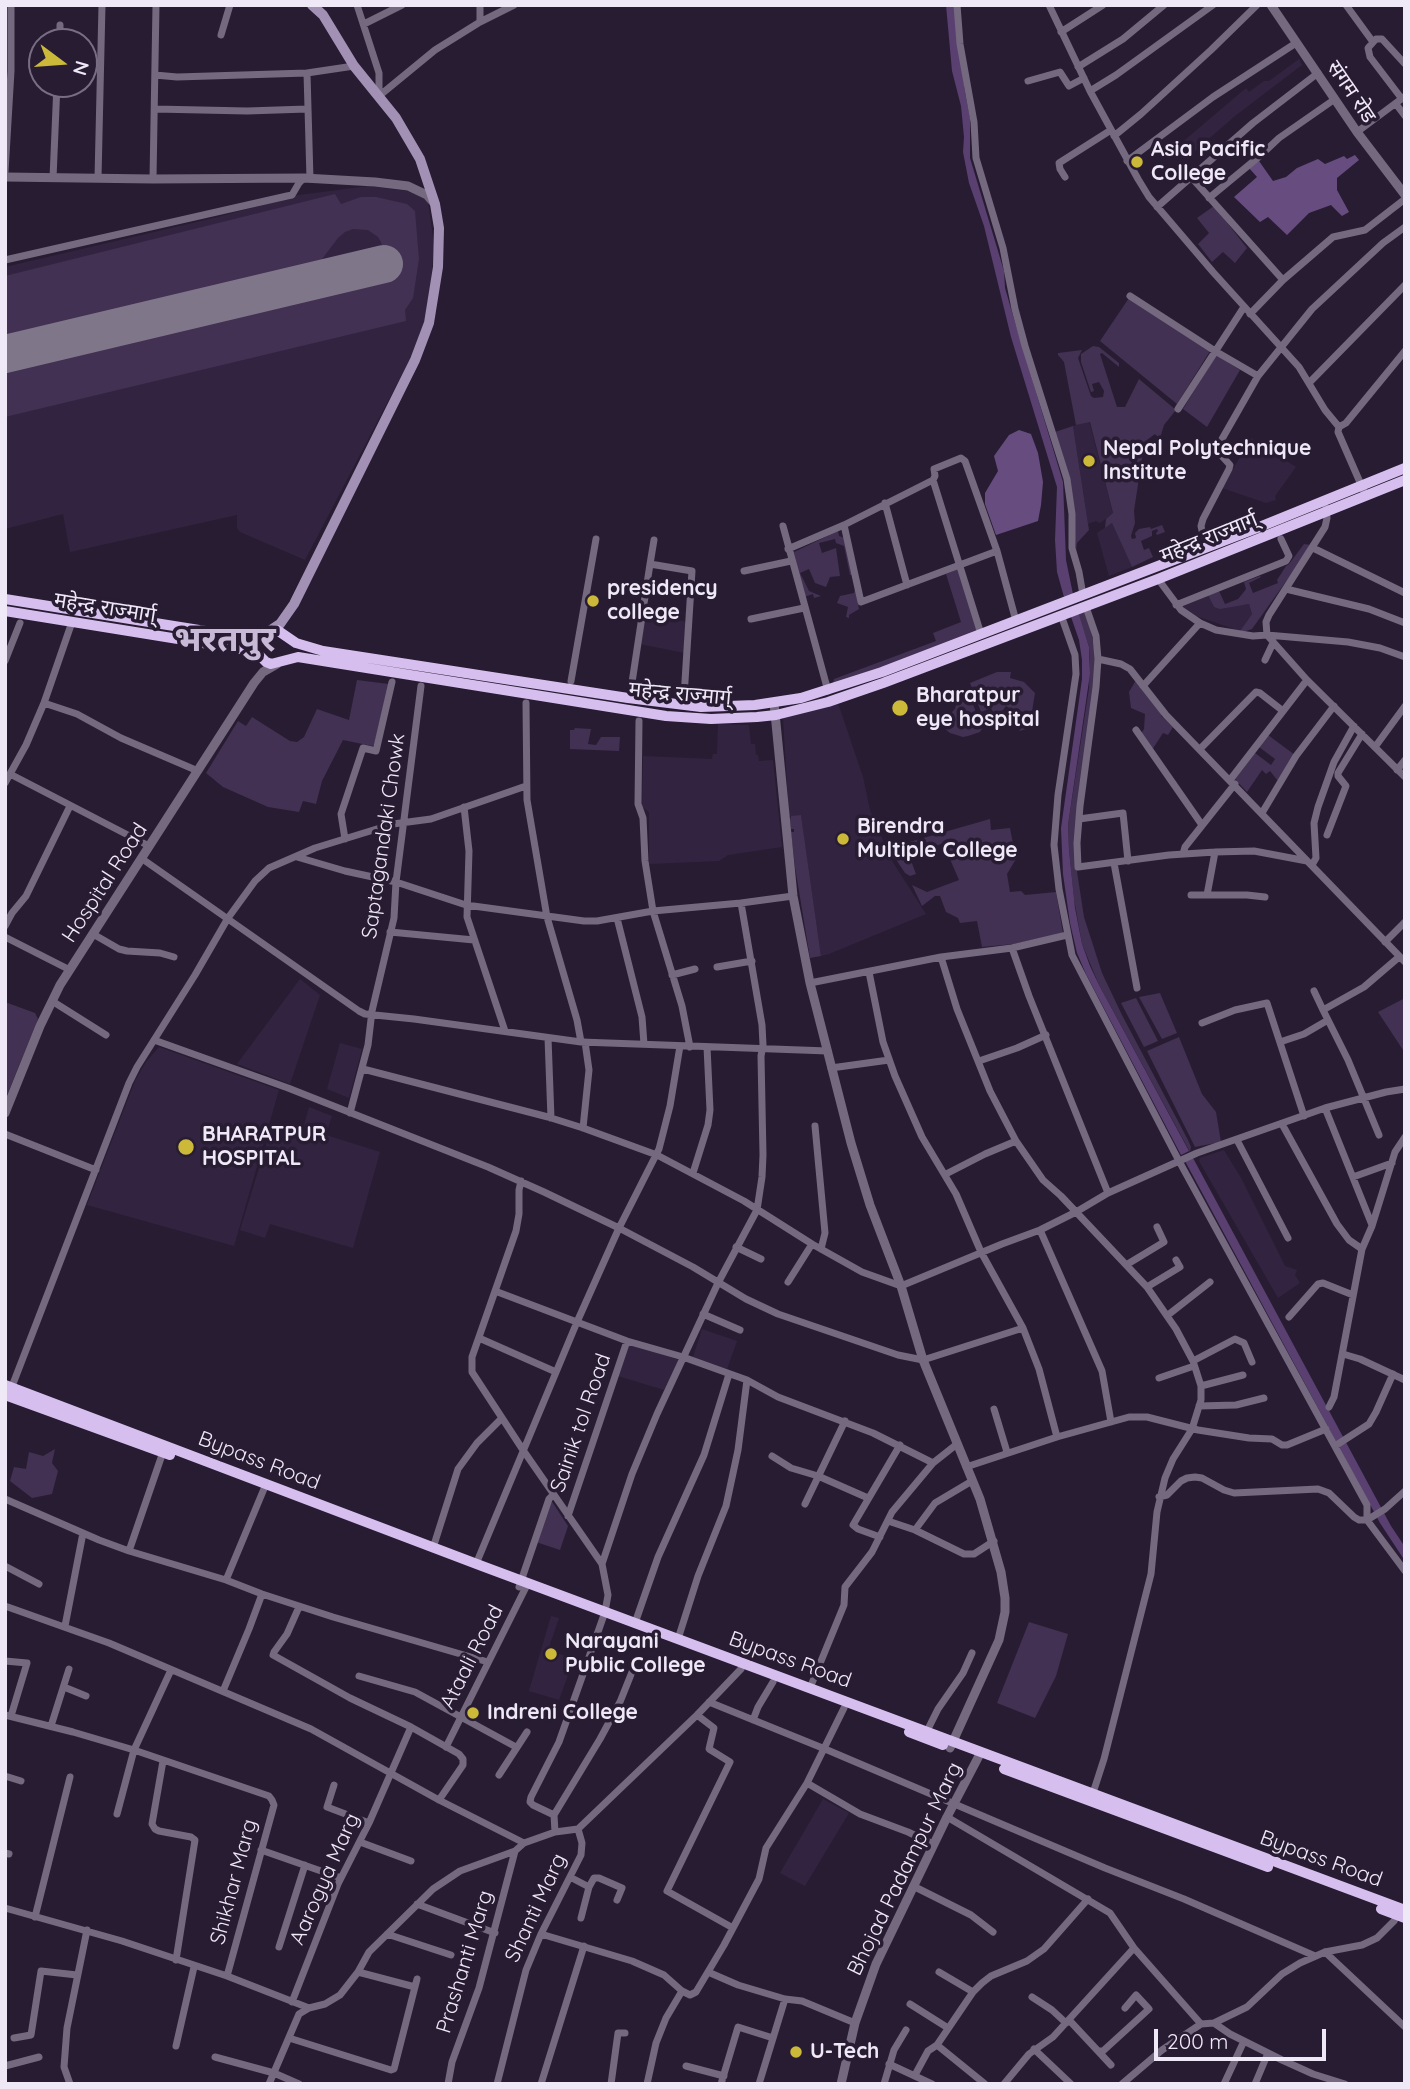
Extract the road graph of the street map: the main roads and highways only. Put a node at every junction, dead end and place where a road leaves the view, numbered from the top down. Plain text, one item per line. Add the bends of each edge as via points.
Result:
1 (312, 5) edge
2 (1405, 468) edge
3 (1405, 480) edge
4 (1363, 491) junction
5 (1325, 506) junction
6 (5, 599) edge
7 (1082, 602) junction
8 (294, 604) junction
9 (5, 611) edge
10 (269, 631) junction
11 (288, 638) junction
12 (259, 655) junction
13 (279, 663) junction
14 (775, 709) junction
15 (7, 1391) edge
16 (265, 1488) junction
17 (363, 1525) junction
18 (523, 1585) junction
19 (604, 1615) junction
20 (951, 1744) junction
21 (1402, 1913) edge

1 - 8 main road via 396,118 420,159 435,204 438,267 425,337
2 - 4 highway, महेन्द्र राज्मार्ग्
3 - 4 highway, महेन्द्र राज्मार्ग्
4 - 5 highway, महेन्द्र राज्मार्ग्
5 - 7 highway, महेन्द्र राज्मार्ग्
5 - 7 highway, महेन्द्र राज्मार्ग् via 1158,579
6 - 10 highway, महेन्द्र राज्मार्ग् via 224,634 249,636
7 - 14 highway, महेन्द्र राज्मार्ग् via 1060,603
7 - 14 highway, महेन्द्र राज्मार्ग् via 1063,615 828,702
8 - 10 main road
8 - 11 main road
9 - 12 highway, महेन्द्र राज्मार्ग्
10 - 11 highway, महेन्द्र राज्मार्ग् via 282,632
10 - 12 highway via 259,639
11 - 13 highway via 290,650
11 - 14 highway, महेन्द्र राज्मार्ग् via 323,651 628,698
12 - 13 highway, महेन्द्र राज्मार्ग् via 266,662
13 - 14 highway, महेन्द्र राज्मार्ग् via 298,657 683,718 736,719
15 - 16 highway, Bypass Road
15 - 16 highway, Bypass Road
16 - 17 highway, Bypass Road
17 - 18 highway, Bypass Road
17 - 18 highway, Bypass Road
18 - 19 highway, Bypass Road
19 - 20 highway, Bypass Road via 773,1682
19 - 20 highway, Bypass Road via 927,1731
20 - 21 highway, Bypass Road

